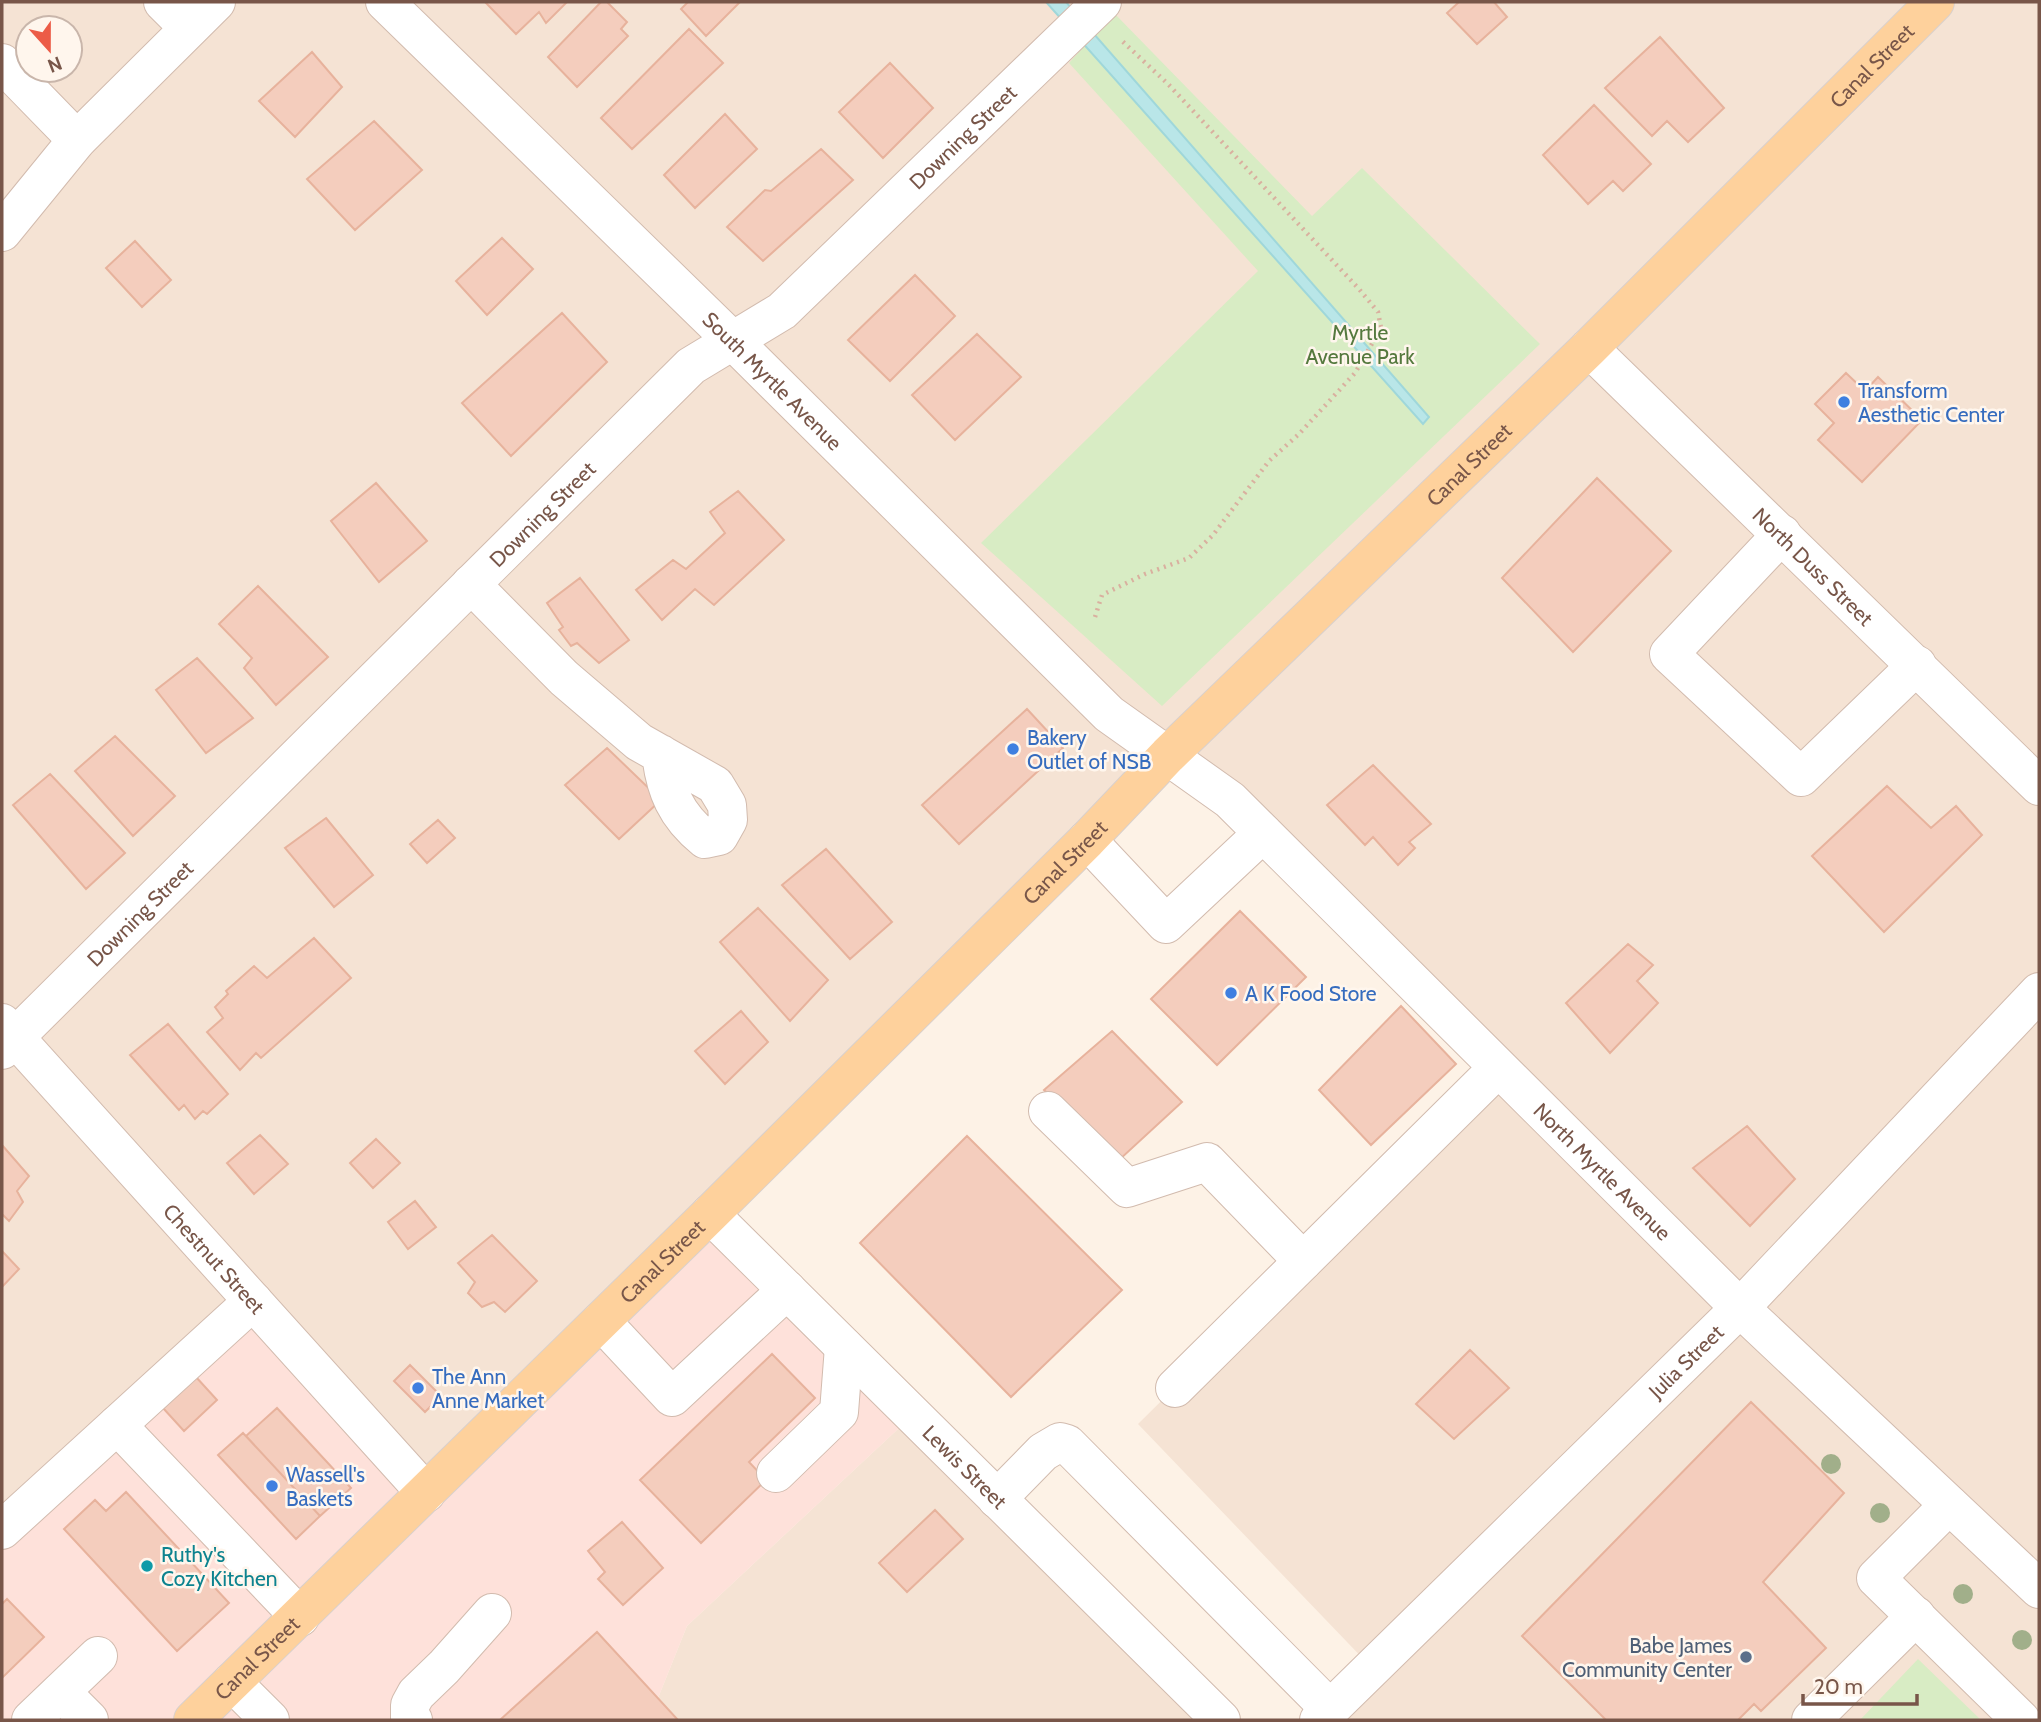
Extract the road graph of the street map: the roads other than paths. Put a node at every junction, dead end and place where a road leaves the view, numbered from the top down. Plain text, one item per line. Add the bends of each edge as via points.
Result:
1 (163, 2) edge
2 (385, 2) edge
3 (1936, 2) edge
4 (202, 15) edge
5 (1108, 18) edge
6 (2, 63) edge
7 (77, 140) junction
8 (2, 232) edge
9 (734, 342) junction
10 (1589, 348) junction
11 (1782, 534) junction
12 (471, 584) junction
13 (1917, 666) junction
14 (660, 754) dead end
15 (1168, 755) junction
16 (2039, 786) edge
17 (1263, 833) junction
18 (1087, 840) junction
19 (2039, 992) edge
20 (6, 1037) edge
21 (1499, 1068) junction
22 (1048, 1111) dead end
23 (710, 1214) junction
24 (1303, 1261) junction
25 (787, 1290) junction
26 (253, 1301) junction
27 (1740, 1308) junction
28 (601, 1321) junction
29 (844, 1347) junction
30 (1175, 1388) dead end
31 (117, 1425) junction
32 (776, 1473) dead end
33 (426, 1493) junction
34 (997, 1499) junction
35 (1949, 1505) junction
36 (2, 1530) edge
37 (2039, 1590) edge
38 (492, 1613) dead end
39 (1916, 1616) junction
40 (300, 1617) junction
41 (98, 1656) dead end
42 (232, 1682) junction
43 (61, 1692) junction
44 (1325, 1715) edge
45 (31, 1720) edge
46 (89, 1720) edge
47 (193, 1720) edge
48 (270, 1720) edge
49 (413, 1720) edge
50 (1221, 1720) edge
51 (1811, 1720) edge
52 (2021, 1720) edge

1 - 4 street
2 - 9 street, South Myrtle Avenue
3 - 10 main road, Canal Street
4 - 7 street
5 - 9 street, Downing Street via 782,311
6 - 7 street
7 - 8 street
9 - 12 street, Downing Street via 691,366
9 - 15 street, South Myrtle Avenue via 1109,714
10 - 11 street, North Duss Street
10 - 15 main road, Canal Street
11 - 13 street, North Duss Street
11 - 13 street via 1669,654 1801,777
12 - 14 street via 564,678 639,742
12 - 20 street, Downing Street
13 - 16 street, North Duss Street
15 - 17 street, North Myrtle Avenue via 1230,800
15 - 18 main road, Canal Street
17 - 18 street via 1166,924
17 - 21 street, North Myrtle Avenue
18 - 23 main road, Canal Street
19 - 27 street, Julia Street
20 - 26 street, Chestnut Street
21 - 24 street
21 - 27 street, North Myrtle Avenue
22 - 24 street via 1127,1188 1207,1162
23 - 25 street, Lewis Street
23 - 28 main road, Canal Street
24 - 30 street
25 - 28 street via 672,1397
25 - 29 street, Lewis Street
26 - 31 street
26 - 33 street, Chestnut Street
27 - 35 street, North Myrtle Avenue
27 - 44 street, Julia Street
28 - 33 main road, Canal Street
29 - 32 street via 839,1412
29 - 34 street, Lewis Street
31 - 36 street
31 - 40 street
33 - 40 main road, Canal Street
34 - 44 street via 1044,1452 1060,1442 1068,1444
34 - 50 street, Lewis Street
35 - 37 street, North Myrtle Avenue
35 - 39 street via 1876,1578
38 - 49 street via 416,1694 410,1706
39 - 51 street
39 - 52 street
40 - 42 main road, Canal Street
41 - 43 street
42 - 47 main road, Canal Street
42 - 48 street
43 - 45 street
43 - 46 street

